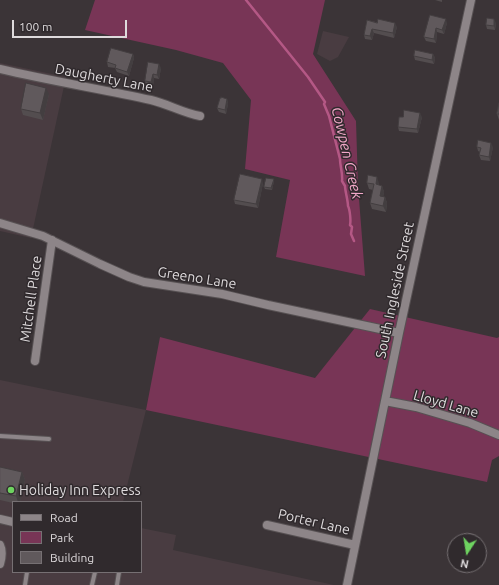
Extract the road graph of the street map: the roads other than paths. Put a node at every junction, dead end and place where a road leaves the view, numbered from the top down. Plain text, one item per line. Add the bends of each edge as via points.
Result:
1 (470, 0) edge
2 (1, 69) edge
3 (200, 116) dead end
4 (0, 223) edge
5 (52, 240) junction
6 (399, 333) junction
7 (35, 361) dead end
8 (385, 401) junction
9 (499, 435) edge
10 (0, 436) edge
11 (49, 439) dead end
12 (0, 519) edge
13 (12, 522) edge
14 (267, 524) dead end
15 (0, 545) edge
16 (355, 545) junction
17 (0, 564) edge
18 (27, 573) edge
19 (95, 573) edge
20 (119, 573) edge
21 (25, 585) edge
22 (92, 585) edge
23 (116, 585) edge
24 (347, 585) edge

1 - 6 street, South Ingleside Street
2 - 3 street, Daugherty Lane via 156,102
4 - 5 street, Greeno Lane
5 - 6 street, Greeno Lane via 107,268 144,282 222,294
5 - 7 street, Mitchell Place
6 - 8 street, South Ingleside Street
8 - 9 street, Lloyd Lane via 470,423
8 - 16 street, South Ingleside Street
10 - 11 lane
12 - 13 street
14 - 16 street, Porter Lane
15 - 17 street
16 - 24 street, South Ingleside Street
18 - 21 lane
19 - 22 lane
20 - 23 lane

